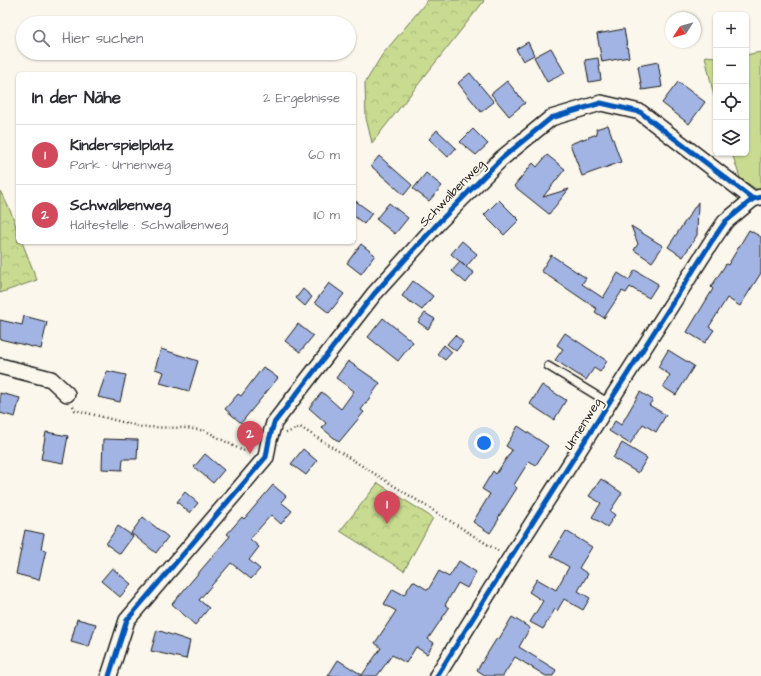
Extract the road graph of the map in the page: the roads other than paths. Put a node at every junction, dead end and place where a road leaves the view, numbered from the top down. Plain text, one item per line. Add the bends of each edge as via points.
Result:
1 (757, 198) edge
2 (0, 366) edge
3 (548, 366) dead end
4 (67, 394) road end
5 (609, 403) junction
6 (110, 676) edge
7 (438, 676) edge

1 - 5 street, Urnenweg via 725,222
1 - 6 street, Schwalbenweg via 640,112 601,103 550,118 501,159 374,294 274,423 266,457 127,620
2 - 4 street via 51,379
3 - 5 lane
5 - 7 street, Urnenweg

